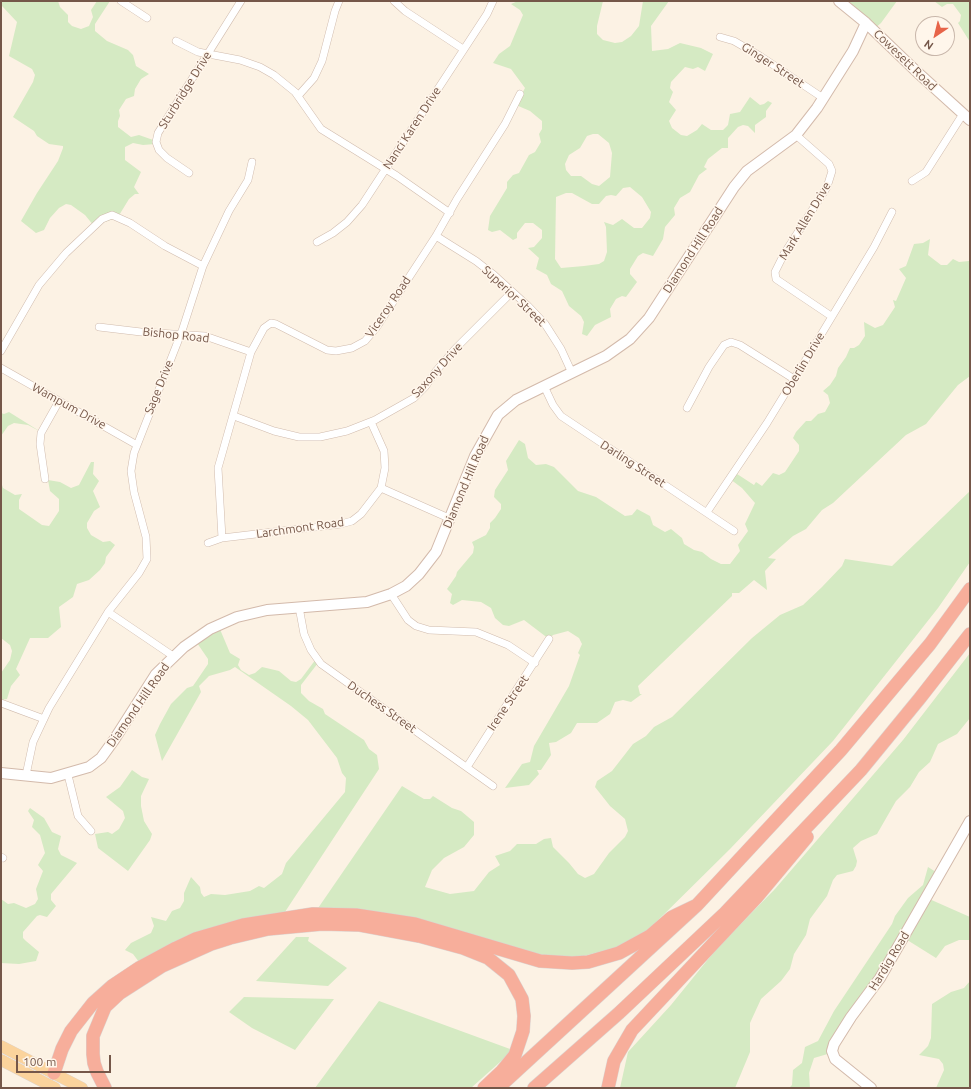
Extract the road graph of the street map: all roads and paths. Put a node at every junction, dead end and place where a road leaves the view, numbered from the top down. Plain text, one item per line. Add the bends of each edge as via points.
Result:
1 (121, 1) edge
2 (241, 1) edge
3 (339, 1) edge
4 (394, 1) edge
5 (492, 1) edge
6 (841, 2) edge
7 (147, 18) dead end
8 (866, 24) junction
9 (720, 37) dead end
10 (176, 41) dead end
11 (464, 49) junction
12 (208, 53) junction
13 (520, 94) dead end
14 (298, 96) junction
15 (823, 98) junction
16 (967, 117) edge
17 (796, 134) junction
18 (252, 162) dead end
19 (385, 169) junction
20 (189, 173) dead end
21 (912, 181) dead end
22 (450, 212) junction
23 (892, 212) dead end
24 (436, 236) junction
25 (317, 242) dead end
26 (203, 266) junction
27 (512, 292) junction
28 (831, 316) junction
29 (99, 327) dead end
30 (180, 334) junction
31 (1, 351) edge
32 (251, 352) junction
33 (1, 368) edge
34 (572, 373) junction
35 (794, 379) junction
36 (544, 386) junction
37 (59, 401) junction
38 (687, 408) dead end
39 (234, 416) junction
40 (371, 422) junction
41 (137, 445) junction
42 (45, 479) dead end
43 (381, 488) junction
44 (707, 512) junction
45 (450, 519) junction
46 (734, 531) dead end
47 (222, 538) junction
48 (208, 543) dead end
49 (970, 589) edge
50 (391, 594) junction
51 (299, 607) junction
52 (108, 612) junction
53 (970, 634) edge
54 (549, 639) dead end
55 (173, 656) junction
56 (535, 663) junction
57 (1, 702) edge
58 (44, 719) junction
59 (467, 766) junction
60 (860, 770) junction
61 (1, 773) edge
62 (68, 774) junction
63 (26, 775) junction
64 (493, 786) dead end
65 (970, 821) edge
66 (91, 831) dead end
67 (697, 905) junction
68 (1, 1046) edge
69 (1, 1060) edge
70 (54, 1073) junction
71 (54, 1088) edge
72 (82, 1088) edge
73 (105, 1088) edge
74 (484, 1088) edge
75 (498, 1088) edge
76 (534, 1088) edge
77 (608, 1088) edge
78 (871, 1088) edge

1 - 7 street
2 - 12 street, Sturbridge Drive
3 - 14 street via 322,61 314,78
4 - 11 street via 405,11
5 - 11 street, Nanci Karen Drive via 487,14
6 - 8 street, Cowesett Road
8 - 15 street, Diamond Hill Road via 853,51
8 - 16 street, Cowesett Road
9 - 15 street, Ginger Street via 734,41 760,56
10 - 12 street via 198,52
11 - 19 street, Nanci Karen Drive
12 - 14 street via 260,67 286,84
12 - 20 street, Sturbridge Drive via 158,133 156,142 159,150 167,158
13 - 22 street, Viceroy Road via 505,124
14 - 19 street via 321,128
15 - 17 street, Diamond Hill Road
16 - 21 street via 926,172
17 - 28 street, Mark Allen Drive via 829,164 832,171 827,187 784,254 775,272 776,279
17 - 34 street, Diamond Hill Road via 747,171 734,187 649,318 630,339 606,356
18 - 26 street, Sage Drive via 248,180 229,211
19 - 22 street
19 - 25 street, Nanci Karen Drive via 362,205 347,222
22 - 24 street, Viceroy Road
23 - 28 street, Oberlin Drive via 874,247
24 - 27 street, Superior Street via 476,261
24 - 32 street, Viceroy Road via 365,341 352,348 327,350 271,323 264,328
26 - 30 street, Sage Drive
26 - 31 street via 112,214 97,224 66,253 39,285
27 - 34 street, Superior Street via 545,324
27 - 40 street, Saxony Drive via 455,349 414,398
28 - 35 street, Oberlin Drive
29 - 30 street, Bishop Road
30 - 32 street, Bishop Road via 205,336
30 - 41 street, Sage Drive
32 - 39 street, Viceroy Road
33 - 37 street, Wampum Drive
34 - 36 street, Diamond Hill Road
35 - 38 street via 740,345 730,342 724,345 709,367
35 - 44 street, Oberlin Drive
36 - 44 street, Darling Street via 561,416
36 - 45 street, Diamond Hill Road via 516,400 494,420 475,456
37 - 41 street, Wampum Drive
37 - 42 street via 41,433
39 - 40 street, Saxony Drive via 299,437 320,437
39 - 47 street, Viceroy Road via 218,468
40 - 43 street, Larchmont Road via 384,451 385,468
41 - 52 street, Sage Drive via 131,471 146,537 147,559
43 - 45 street
43 - 47 street, Larchmont Road via 361,514 352,520 314,528
44 - 46 street, Darling Street
45 - 50 street, Diamond Hill Road via 436,552 419,574 406,586
47 - 48 street, Larchmont Road
49 - 67 highway via 930,644 846,745
50 - 51 street, Diamond Hill Road via 367,602
50 - 56 street via 408,620 416,626 429,630 476,632 508,645
51 - 55 street, Diamond Hill Road via 266,610 237,617 210,629
51 - 59 street, Duchess Street via 304,634 321,664
52 - 55 street
52 - 58 street via 78,658
53 - 60 highway
54 - 56 street, Irene Street
55 - 62 street, Diamond Hill Road via 156,674 101,758 89,767
56 - 59 street, Irene Street
57 - 58 street
58 - 63 street via 33,742
59 - 64 street, Duchess Street
60 - 76 highway via 719,918 619,1013
60 - 77 highway via 773,880 632,1030 614,1062
61 - 63 street, Diamond Hill Road
62 - 63 street, Diamond Hill Road via 51,778
62 - 66 street via 78,816
65 - 78 street, Hardig Road via 883,974 834,1044 832,1051 835,1059
67 - 70 highway via 672,917 650,936 619,953 588,962 572,963 540,961 415,924 356,914 313,914 244,925 195,939 139,968 112,986 71,1031
67 - 75 highway
68 - 70 main road
69 - 71 main road
70 - 71 main road
70 - 72 main road
73 - 74 highway via 94,1063 93,1036 105,1007 120,993 162,966 224,940 268,929 322,924 365,926 419,936 488,958 509,975 522,999 523,1031 515,1055

